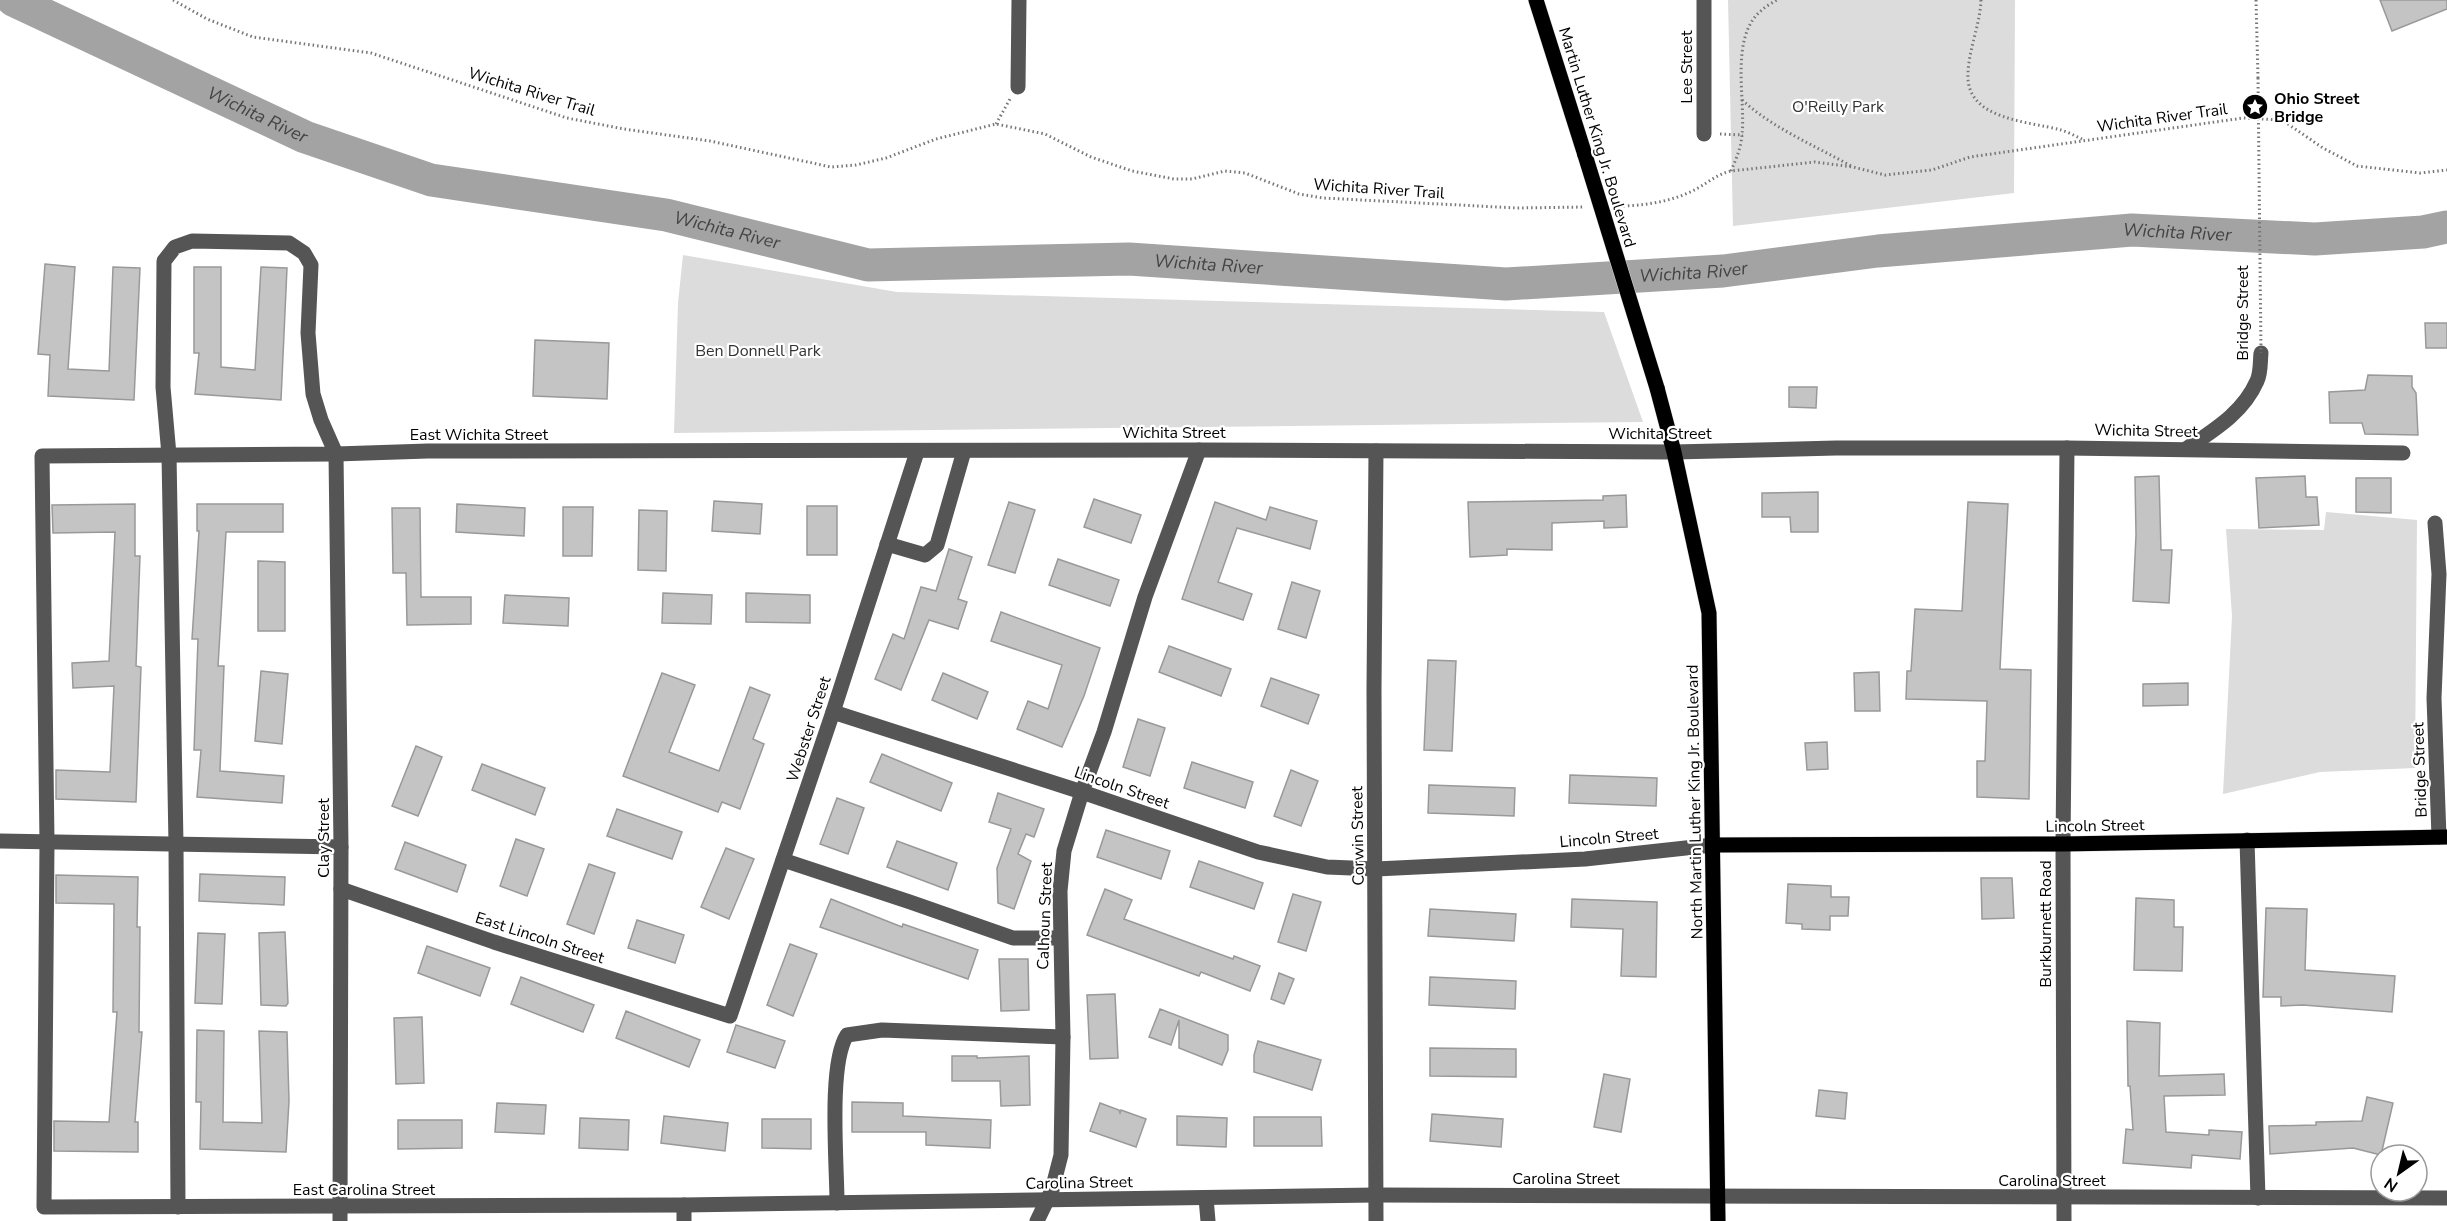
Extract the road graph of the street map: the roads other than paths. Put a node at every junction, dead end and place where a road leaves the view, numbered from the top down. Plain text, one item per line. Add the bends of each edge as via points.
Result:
1 (1019, 0) edge
2 (1536, 0) edge
3 (1704, 0) edge
4 (1018, 87) road end
5 (1704, 134) road end
6 (2261, 353) road end
7 (1657, 388) joint
8 (2067, 448) junction
9 (2186, 448) junction
10 (1199, 450) junction
11 (1376, 451) junction
12 (917, 452) junction
13 (964, 452) junction
14 (1674, 452) junction
15 (2403, 453) dead end
16 (336, 454) junction
17 (169, 455) junction
18 (2435, 523) dead end
19 (887, 544) junction
20 (833, 712) junction
21 (1082, 792) junction
22 (2443, 837) edge
23 (2247, 840) junction
24 (0, 841) edge
25 (47, 842) junction
26 (176, 844) junction
27 (2063, 844) junction
28 (1713, 845) junction
29 (341, 848) junction
30 (783, 860) junction
31 (1376, 869) junction
32 (341, 889) junction
33 (1059, 938) junction
34 (730, 1016) joint
35 (1062, 1038) junction
36 (1376, 1195) junction
37 (1718, 1196) junction
38 (1206, 1198) junction
39 (2063, 1198) junction
40 (2258, 1198) junction
41 (2447, 1198) edge
42 (1045, 1200) junction
43 (837, 1203) junction
44 (684, 1205) junction
45 (178, 1207) junction
46 (340, 1214) edge
47 (684, 1221) edge
48 (1037, 1221) edge
49 (1208, 1221) edge
50 (1376, 1221) edge
51 (1718, 1221) edge
52 (2064, 1221) edge

1 - 4 street
2 - 7 main road, Martin Luther King Jr. Boulevard, bridge
3 - 5 street, Lee Street
6 - 9 street, Bridge Street via 2258,380 2244,405
7 - 14 main road, North Martin Luther King Jr. Boulevard
8 - 9 street, Wichita Street
8 - 14 street, Wichita Street
8 - 27 street, Burkburnett Road
9 - 15 street, Wichita Street
10 - 11 street, Wichita Street
10 - 13 street, Wichita Street
10 - 21 street, Calhoun Street via 1145,597
11 - 14 street, Wichita Street
11 - 31 street, Corwin Street
12 - 13 street, Wichita Street
12 - 16 street, East Wichita Street
12 - 19 street, Webster Street
13 - 19 street via 938,545 925,555
14 - 28 main road, North Martin Luther King Jr. Boulevard via 1709,613
16 - 17 street, East Wichita Street
16 - 17 street via 313,394 308,333 311,265 304,253 289,243 192,241 175,247 164,261 163,387
16 - 29 street, Clay Street
17 - 25 street, East Wichita Street via 42,456
17 - 26 street
18 - 22 street, Bridge Street via 2439,574 2434,698
19 - 20 street, Webster Street
20 - 21 street, Lincoln Street
20 - 30 street, Webster Street
21 - 31 street, Lincoln Street via 1274,857 1327,867
21 - 33 street, Calhoun Street via 1064,851
22 - 23 main road, Lincoln Street
23 - 27 main road, Lincoln Street
23 - 40 street
24 - 25 street
25 - 26 street
25 - 45 street, East Carolina Street via 44,1207
26 - 29 street
26 - 45 street
27 - 28 main road, Lincoln Street
27 - 39 street, Burkburnett Road
28 - 31 street, Lincoln Street via 1585,859
28 - 37 main road, North Martin Luther King Jr. Boulevard
29 - 32 street, Clay Street
30 - 33 street via 1013,938
30 - 34 street, Webster Street
31 - 36 street, Corwin Street
32 - 34 street, East Lincoln Street
32 - 46 street, Clay Street
33 - 35 street, Calhoun Street
35 - 42 street, Calhoun Street via 1061,1155 1052,1190
35 - 43 street via 882,1030 848,1035 841,1044 836,1072
36 - 37 street, Carolina Street
36 - 38 street, Carolina Street
36 - 50 street, Corwin Street
37 - 39 street, Carolina Street
37 - 51 main road, North Martin Luther King Jr. Boulevard
38 - 42 street, Carolina Street
38 - 49 street
39 - 40 street, Carolina Street
39 - 52 street, Burkburnett Road
40 - 41 street, Carolina Street
42 - 43 street, Carolina Street
42 - 48 street, Calhoun Street
43 - 44 street, Carolina Street
44 - 46 street, East Carolina Street
44 - 47 street
45 - 46 street, East Carolina Street

